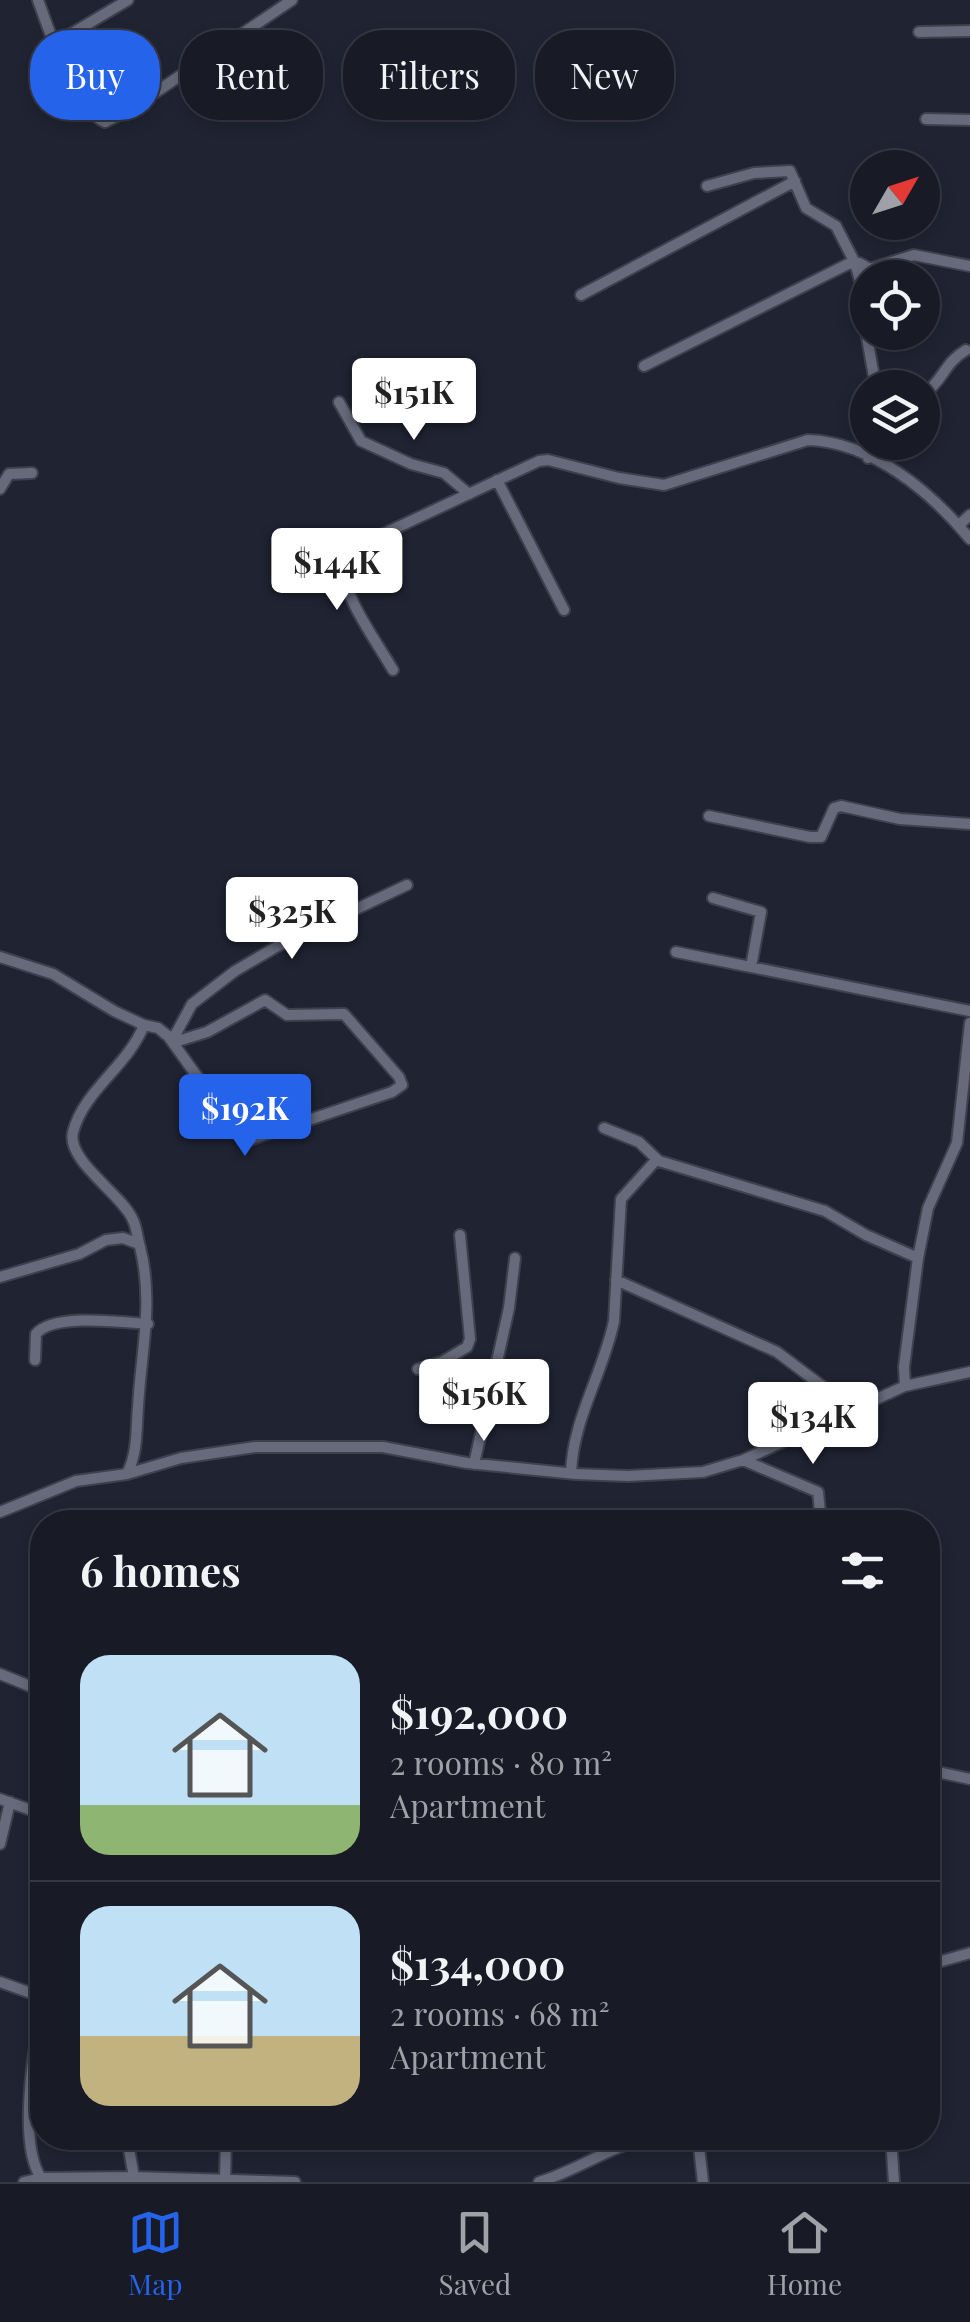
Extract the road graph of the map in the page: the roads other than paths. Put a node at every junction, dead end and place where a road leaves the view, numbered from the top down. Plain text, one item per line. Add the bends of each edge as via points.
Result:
1 (38, 0) edge
2 (128, 0) edge
3 (292, 0) edge
4 (49, 30) edge
5 (78, 30) edge
6 (970, 31) edge
7 (920, 32) dead end
8 (160, 89) edge
9 (926, 119) dead end
10 (970, 120) edge
11 (796, 181) junction
12 (706, 186) dead end
13 (854, 260) edge
14 (898, 260) edge
15 (939, 260) edge
16 (940, 260) edge
17 (850, 264) edge
18 (970, 266) edge
19 (581, 295) dead end
20 (966, 350) dead end
21 (644, 366) dead end
22 (940, 381) edge
23 (338, 402) dead end
24 (850, 450) edge
25 (871, 460) edge
26 (32, 473) dead end
27 (498, 480) junction
28 (0, 488) edge
29 (469, 494) junction
30 (970, 515) edge
31 (958, 526) junction
32 (970, 539) edge
33 (564, 610) dead end
34 (393, 670) dead end
35 (709, 816) dead end
36 (970, 824) edge
37 (406, 885) dead end
38 (713, 898) dead end
39 (676, 952) dead end
40 (0, 956) edge
41 (751, 967) junction
42 (970, 1011) edge
43 (970, 1022) edge
44 (144, 1024) junction
45 (169, 1036) junction
46 (604, 1128) dead end
47 (657, 1159) junction
48 (460, 1236) dead end
49 (139, 1244) junction
50 (515, 1258) dead end
51 (918, 1258) junction
52 (0, 1278) edge
53 (616, 1280) junction
54 (148, 1324) junction
55 (35, 1360) dead end
56 (418, 1369) dead end
57 (970, 1372) edge
58 (905, 1386) junction
59 (854, 1410) junction
60 (743, 1460) junction
61 (474, 1464) junction
62 (572, 1473) junction
63 (127, 1474) junction
64 (820, 1510) edge
65 (0, 1512) edge
66 (0, 1674) edge
67 (30, 1686) edge
68 (940, 1773) edge
69 (970, 1780) edge
70 (5, 1801) edge
71 (30, 1810) edge
72 (0, 1844) edge
73 (970, 1953) edge
74 (940, 1962) edge
75 (0, 1982) edge
76 (30, 1993) edge
77 (32, 2150) edge
78 (129, 2150) edge
79 (226, 2150) edge
80 (611, 2150) edge
81 (699, 2150) edge
82 (892, 2150) edge
83 (134, 2177) junction
84 (41, 2178) junction
85 (162, 2180) edge
86 (63, 2181) edge
87 (225, 2181) edge
88 (24, 2182) edge
89 (251, 2182) edge
90 (294, 2182) edge
91 (539, 2182) edge
92 (703, 2182) edge
93 (894, 2182) edge

1 - 4 street
2 - 5 street
3 - 8 street
6 - 7 street
9 - 10 street
11 - 12 street via 790,172 764,172
11 - 13 street via 806,208 836,226
11 - 19 street
14 - 15 street
16 - 18 street
17 - 21 street
20 - 22 street via 949,361
23 - 29 street via 360,441 444,472
24 - 27 street via 808,440 664,484 548,460
25 - 31 street via 924,491
26 - 28 street via 8,474
27 - 29 street
27 - 33 street
29 - 34 street via 340,562 356,607
30 - 31 street
31 - 32 street
35 - 36 street via 810,837 822,837 840,806
37 - 45 street via 235,971 192,1004
38 - 41 street via 761,912
39 - 41 street
40 - 44 street via 53,974
41 - 42 street
43 - 51 street via 957,1144 928,1208
44 - 45 street
44 - 49 street via 72,1134 86,1166 126,1206
45 - 45 street via 250,1140 402,1085 344,1014 288,1016 266,1000 207,1032 178,1041
46 - 47 street
47 - 51 street via 825,1210
47 - 53 street via 621,1200
48 - 56 street via 470,1339 467,1348
49 - 52 street via 106,1240
49 - 54 street
50 - 61 street
51 - 58 street
53 - 59 street via 777,1352
53 - 62 street via 610,1340 579,1420
54 - 55 street via 44,1326 36,1334
54 - 63 street via 138,1449
57 - 58 street
58 - 59 street
59 - 60 street
60 - 62 street via 682,1474
60 - 64 street via 818,1492
61 - 62 street
61 - 63 street via 383,1447 284,1446 181,1458
63 - 65 street via 76,1481
66 - 67 street
68 - 69 street
70 - 71 street
70 - 72 street
73 - 74 street
75 - 76 street
77 - 84 street
78 - 83 street
79 - 87 street
80 - 91 street
81 - 92 street
82 - 93 street
83 - 85 street
83 - 86 street
84 - 86 street
84 - 88 street
85 - 87 street
87 - 89 street
89 - 90 street

